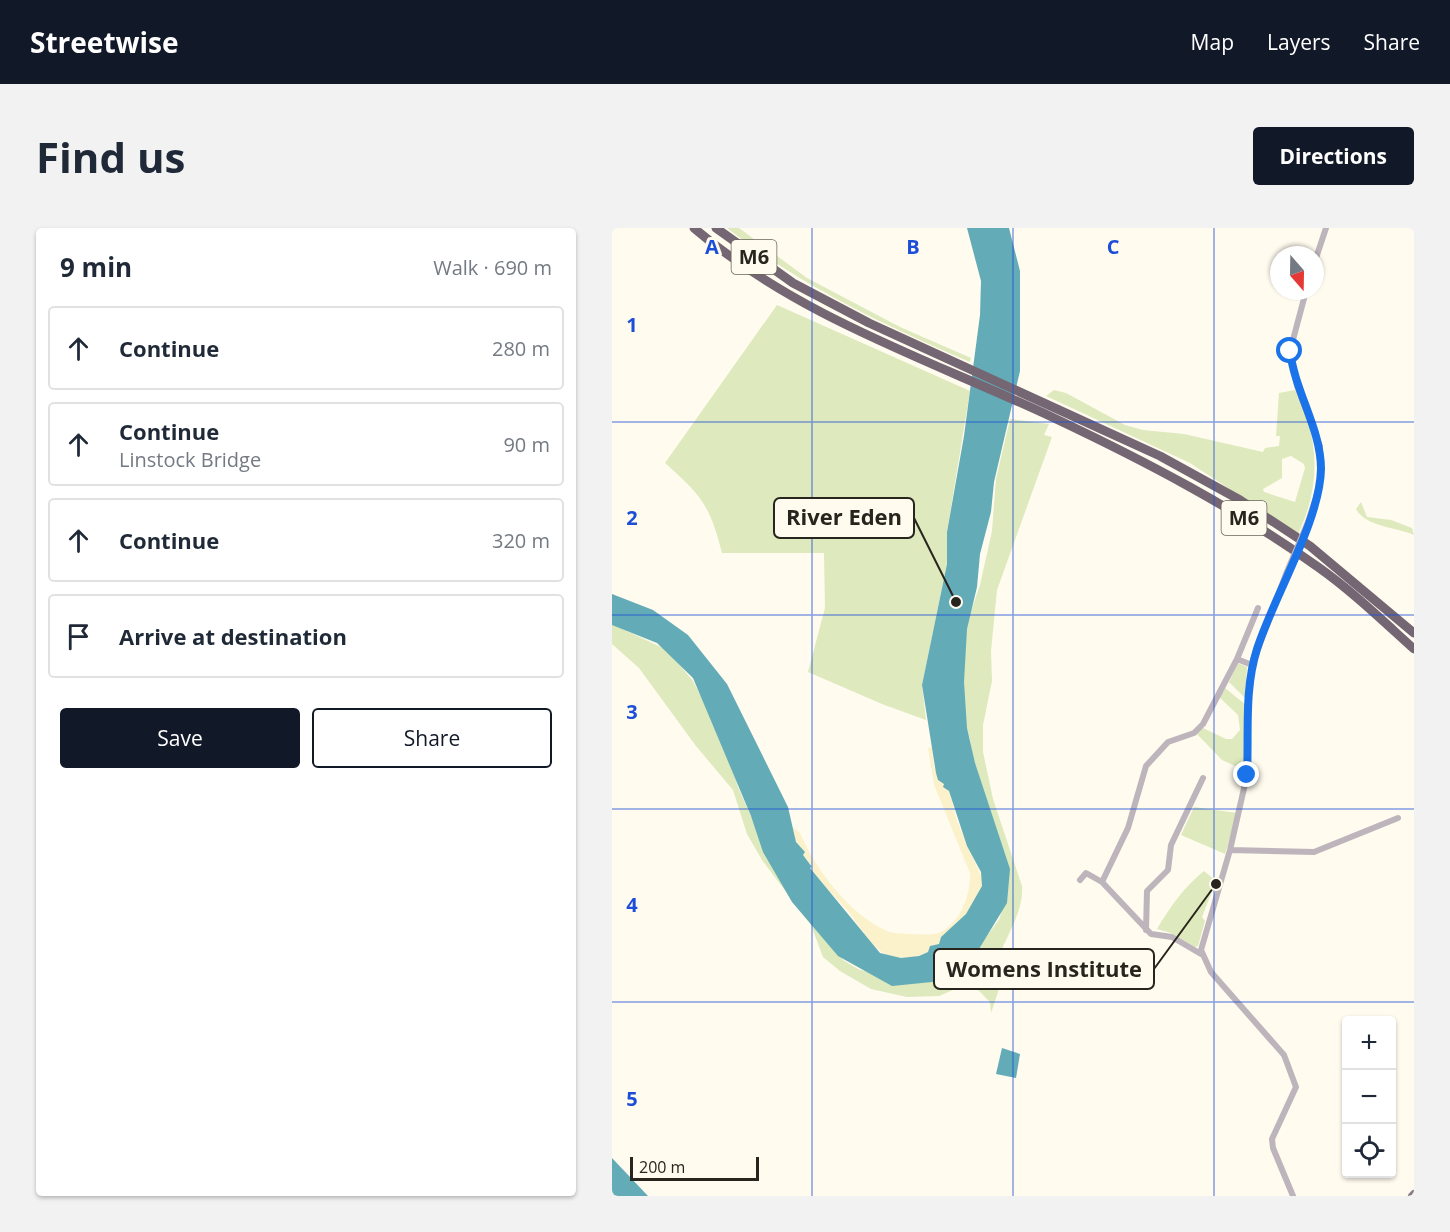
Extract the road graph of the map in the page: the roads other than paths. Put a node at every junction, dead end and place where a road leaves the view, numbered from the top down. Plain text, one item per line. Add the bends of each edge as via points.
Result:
1 (694, 228) edge
2 (716, 228) edge
3 (1326, 228) edge
4 (1320, 246) edge
5 (1304, 300) edge
6 (1258, 608) dead end
7 (1414, 633) edge
8 (1414, 650) edge
9 (1237, 659) junction
10 (1252, 664) junction
11 (1203, 778) dead end
12 (1398, 818) dead end
13 (1230, 850) junction
14 (1080, 880) dead end
15 (1102, 882) junction
16 (1146, 930) junction
17 (1201, 954) junction
18 (1293, 1196) edge

1 - 8 highway, M6 via 810,307 1053,417 1235,512 1318,567
2 - 7 highway, M6 via 818,297 1160,456 1240,500 1310,546
3 - 4 street
5 - 10 street, bridge via 1290,351 1297,386 1320,446 1320,485
6 - 9 street
9 - 10 street
9 - 15 street via 1203,724 1194,733 1168,742 1146,766 1128,828
10 - 13 street via 1247,775
11 - 16 street via 1171,845 1168,870 1147,891
12 - 13 street via 1314,852
13 - 17 street
14 - 15 street via 1086,873
15 - 16 street
16 - 17 street via 1172,936
17 - 18 street via 1211,972 1284,1055 1296,1087 1272,1139

